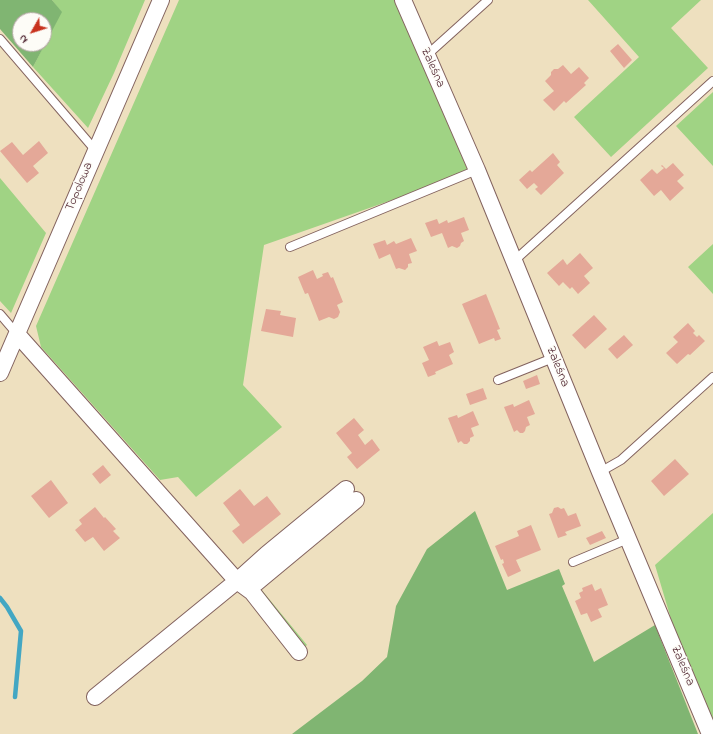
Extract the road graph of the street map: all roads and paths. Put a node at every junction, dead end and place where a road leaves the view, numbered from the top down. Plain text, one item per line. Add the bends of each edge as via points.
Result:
1 (161, 0) edge
2 (403, 0) edge
3 (488, 0) edge
4 (0, 39) edge
5 (427, 55) junction
6 (713, 81) edge
7 (96, 151) junction
8 (477, 170) junction
9 (290, 247) dead end
10 (514, 261) junction
11 (0, 314) edge
12 (17, 334) junction
13 (554, 358) junction
14 (0, 373) edge
15 (713, 377) edge
16 (498, 380) dead end
17 (600, 472) junction
18 (351, 495) dead end
19 (628, 539) junction
20 (573, 562) dead end
21 (238, 581) junction
22 (299, 652) dead end
23 (95, 697) dead end
24 (710, 734) edge

1 - 7 street, Topolowa
2 - 5 street, Zaleśna
3 - 5 lane
4 - 7 lane
5 - 8 street, Zaleśna
6 - 10 lane
7 - 12 street, Topolowa
8 - 9 lane
8 - 10 street, Zaleśna
10 - 13 street, Zaleśna
11 - 12 lane
12 - 14 street, Topolowa
12 - 21 street
13 - 16 lane
13 - 17 street, Zaleśna
15 - 17 lane via 621,460
17 - 19 street, Zaleśna
18 - 21 street via 267,554
19 - 20 lane
19 - 24 street, Zaleśna
21 - 22 street via 252,592
21 - 23 street

